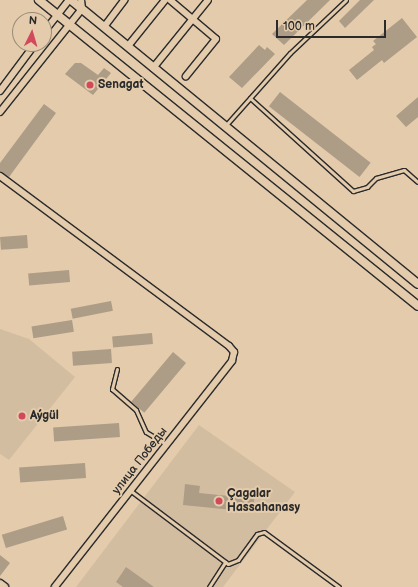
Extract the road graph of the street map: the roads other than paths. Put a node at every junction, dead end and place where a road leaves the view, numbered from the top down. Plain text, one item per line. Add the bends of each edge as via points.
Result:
1 (39, 0) edge
2 (70, 0) edge
3 (81, 0) edge
4 (124, 0) edge
5 (166, 0) edge
6 (170, 0) edge
7 (208, 0) edge
8 (346, 0) edge
9 (82, 9) junction
10 (57, 15) junction
11 (191, 18) junction
12 (52, 22) edge
13 (70, 25) junction
14 (104, 27) junction
15 (128, 46) junction
16 (29, 52) edge
17 (153, 68) junction
18 (186, 76) dead end
19 (0, 91) edge
20 (250, 98) junction
21 (0, 112) edge
22 (225, 127) junction
23 (0, 176) edge
24 (418, 182) edge
25 (418, 284) edge
26 (418, 306) edge
27 (117, 369) dead end
28 (166, 444) junction
29 (131, 491) junction
30 (225, 562) junction
31 (0, 584) edge
32 (4, 587) edge
33 (55, 587) edge
34 (210, 587) edge
35 (339, 587) edge

1 - 10 main road
2 - 9 main road
2 - 10 street
3 - 9 street
4 - 14 street
5 - 15 street
6 - 11 street
7 - 11 street
8 - 20 lane via 290,53
9 - 13 street
9 - 14 main road
10 - 12 street
10 - 13 main road
11 - 17 street
11 - 18 street via 216,39
13 - 21 street
13 - 26 main road
14 - 15 main road
15 - 17 main road
16 - 19 street
17 - 22 main road
20 - 22 lane
20 - 24 lane via 353,191 367,188 376,178 404,170
22 - 25 main road
23 - 28 street, улица Победы via 230,346 234,352 232,361
27 - 28 lane via 112,389 136,410 146,432
28 - 29 street, улица Победы
29 - 30 lane
29 - 33 street, улица Победы
30 - 34 lane
30 - 35 lane via 231,564 238,560 257,534 264,532
31 - 32 main road

